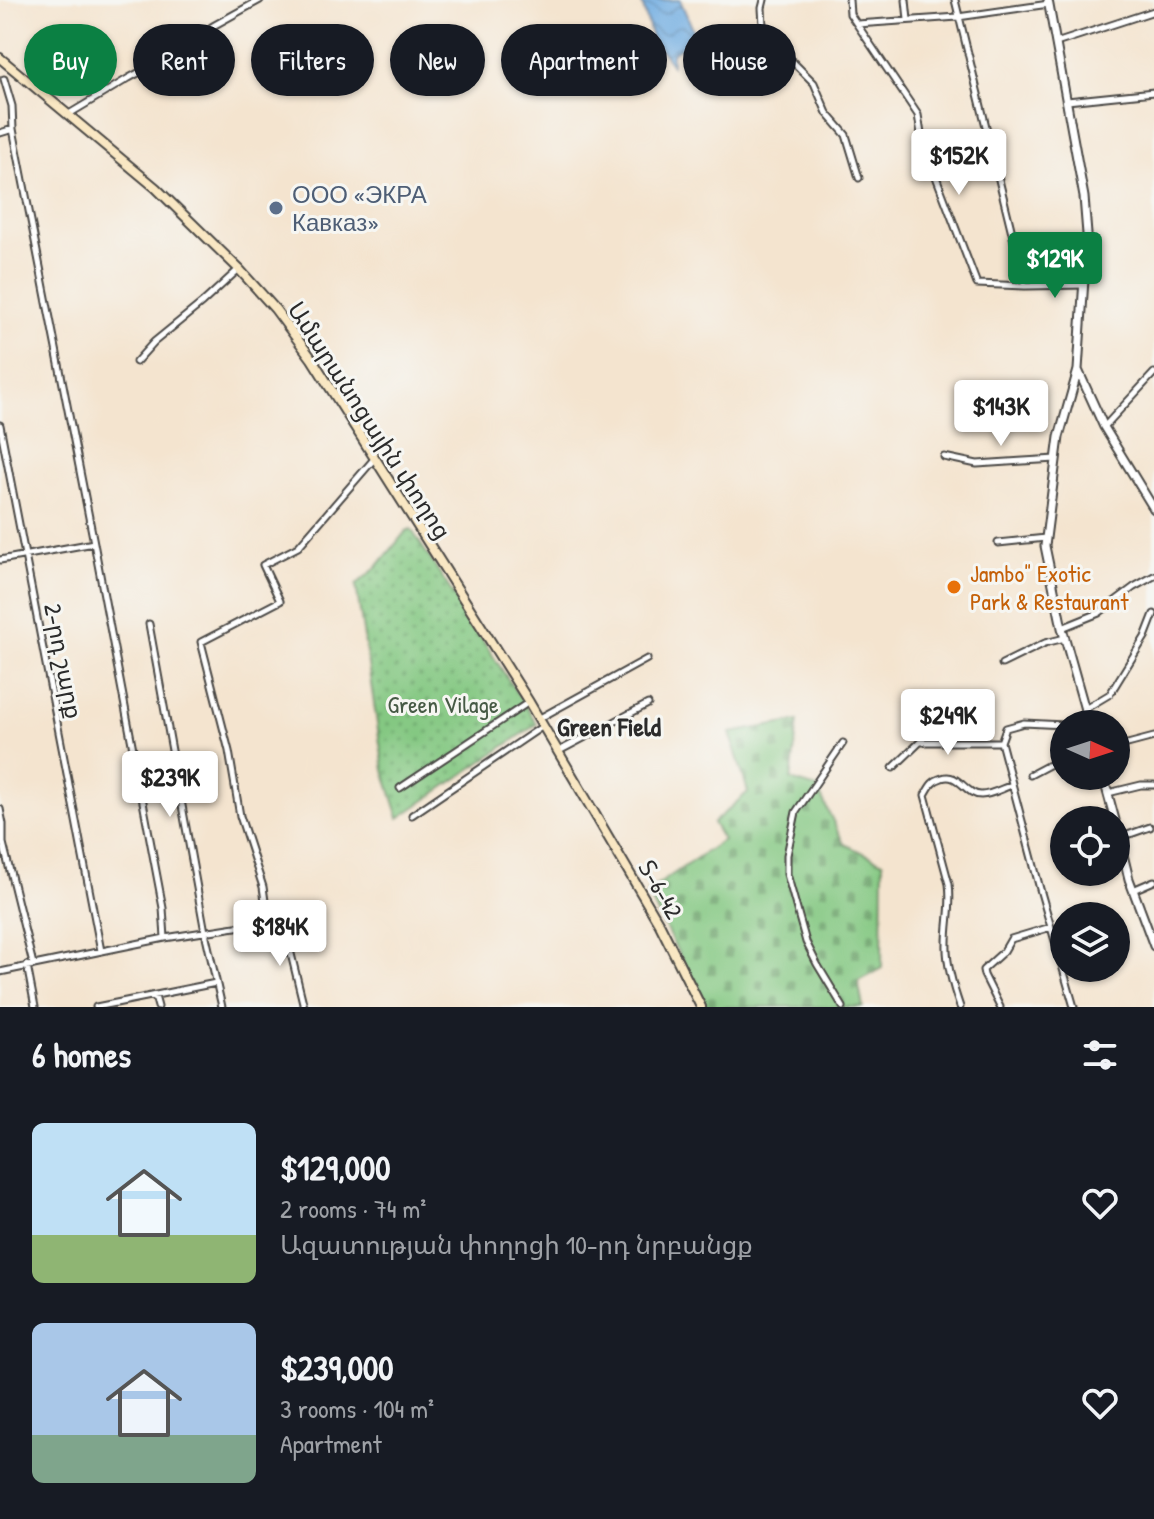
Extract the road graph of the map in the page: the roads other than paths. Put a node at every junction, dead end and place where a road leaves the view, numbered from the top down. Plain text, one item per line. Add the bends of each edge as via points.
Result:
1 (260, 0) edge
2 (764, 0) edge
3 (849, 0) edge
4 (906, 0) edge
5 (955, 0) edge
6 (1048, 2) edge
7 (1154, 11) edge
8 (958, 17) junction
9 (908, 20) junction
10 (857, 24) junction
11 (1056, 43) junction
12 (0, 58) edge
13 (12, 68) junction
14 (2, 80) edge
15 (1154, 92) edge
16 (1067, 101) junction
17 (69, 115) junction
18 (13, 129) junction
19 (0, 133) edge
20 (859, 178) dead end
21 (239, 269) junction
22 (1084, 285) junction
23 (1025, 286) junction
24 (136, 362) dead end
25 (1078, 370) junction
26 (1154, 373) edge
27 (0, 425) edge
28 (1104, 427) junction
29 (944, 457) dead end
30 (374, 459) junction
31 (1056, 459) junction
32 (1154, 509) edge
33 (1046, 538) junction
34 (94, 543) junction
35 (998, 543) dead end
36 (25, 556) junction
37 (0, 560) edge
38 (1154, 576) edge
39 (1154, 614) edge
40 (149, 624) dead end
41 (1062, 628) junction
42 (1065, 638) junction
43 (647, 659) dead end
44 (1002, 664) dead end
45 (529, 702) junction
46 (648, 704) dead end
47 (1084, 709) joint
48 (541, 722) junction
49 (1050, 724) edge
50 (1154, 737) edge
51 (1001, 742) junction
52 (843, 743) dead end
53 (1130, 743) edge
54 (558, 752) junction
55 (1050, 764) edge
56 (893, 768) dead end
57 (1030, 775) dead end
58 (1012, 785) junction
59 (1154, 785) edge
60 (400, 788) dead end
61 (1107, 790) edge
62 (583, 793) joint
63 (1108, 793) junction
64 (1111, 806) edge
65 (0, 809) edge
66 (412, 815) dead end
67 (1150, 827) dead end
68 (1130, 834) edge
69 (1130, 879) edge
70 (1154, 881) edge
71 (1133, 890) junction
72 (267, 915) junction
73 (1050, 923) edge
74 (1050, 927) edge
75 (205, 932) junction
76 (165, 938) junction
77 (1154, 946) edge
78 (101, 951) junction
79 (30, 964) junction
80 (0, 972) edge
81 (1067, 982) edge
82 (216, 983) junction
83 (155, 996) junction
84 (35, 1007) edge
85 (96, 1007) edge
86 (158, 1007) edge
87 (222, 1007) edge
88 (304, 1007) edge
89 (701, 1007) edge
90 (843, 1007) edge
91 (960, 1007) edge
92 (1000, 1007) edge
93 (1074, 1007) edge

1 - 17 street
2 - 20 street via 763,25 814,83 827,113 846,135
3 - 10 street
4 - 9 street
5 - 8 street
6 - 8 street
6 - 11 street
7 - 11 street
8 - 9 street
8 - 23 street
9 - 10 street
10 - 23 street via 918,115 922,140 977,284
11 - 16 street
12 - 13 main road, Տ-6-42
13 - 14 street
13 - 17 main road, Տ-6-42
14 - 18 street via 12,106
15 - 16 street
16 - 22 street via 1084,197
17 - 21 main road, Ամարանոցային փողոց / Տ-6-42 via 156,188
18 - 19 street
18 - 34 street
21 - 24 street
21 - 30 main road, Ամարանոցային փողոց / Տ-6-42 via 312,359
22 - 23 street
22 - 25 street
25 - 28 street
25 - 31 street
26 - 28 street
27 - 36 street, 2-րդ շարք
28 - 32 street
29 - 31 street via 977,464
30 - 45 main road, Ամարանոցային փողոց / Տ-6-42
30 - 72 street via 298,547 263,565 280,601 201,642
31 - 33 street
33 - 35 street
33 - 41 street
34 - 36 street
34 - 76 street
36 - 37 street
36 - 78 street, 2-րդ շարք
38 - 41 street via 1099,613
39 - 47 street via 1110,694
40 - 75 street
41 - 42 street
42 - 44 street
42 - 47 street
43 - 48 street
45 - 48 main road, Ամարանոցային փողոց / Տ-6-42
45 - 60 street
46 - 54 street
48 - 54 main road, Ամարանոցային փողոց / Տ-6-42
48 - 66 street
49 - 51 street via 1006,728
50 - 53 street
51 - 56 street via 920,742
51 - 58 street
52 - 90 street via 796,812 787,874 806,942
54 - 62 main road, Ամարանոցային փողոց / Տ-6-42
55 - 57 street
58 - 73 street
58 - 91 street via 977,796 948,775 933,781 925,795 949,884 946,941
59 - 63 street
61 - 63 street
62 - 89 main road, Տ-6-42 / Տ-6-42
63 - 64 street
65 - 79 street
67 - 68 street
69 - 71 street
70 - 71 street
71 - 77 street
72 - 75 street
72 - 88 street via 283,921
74 - 92 street via 1011,939 983,970
75 - 76 street
75 - 82 street
76 - 78 street
78 - 79 street
79 - 80 street
79 - 84 street
81 - 93 street
82 - 83 street
82 - 87 street
83 - 85 street
83 - 86 street

